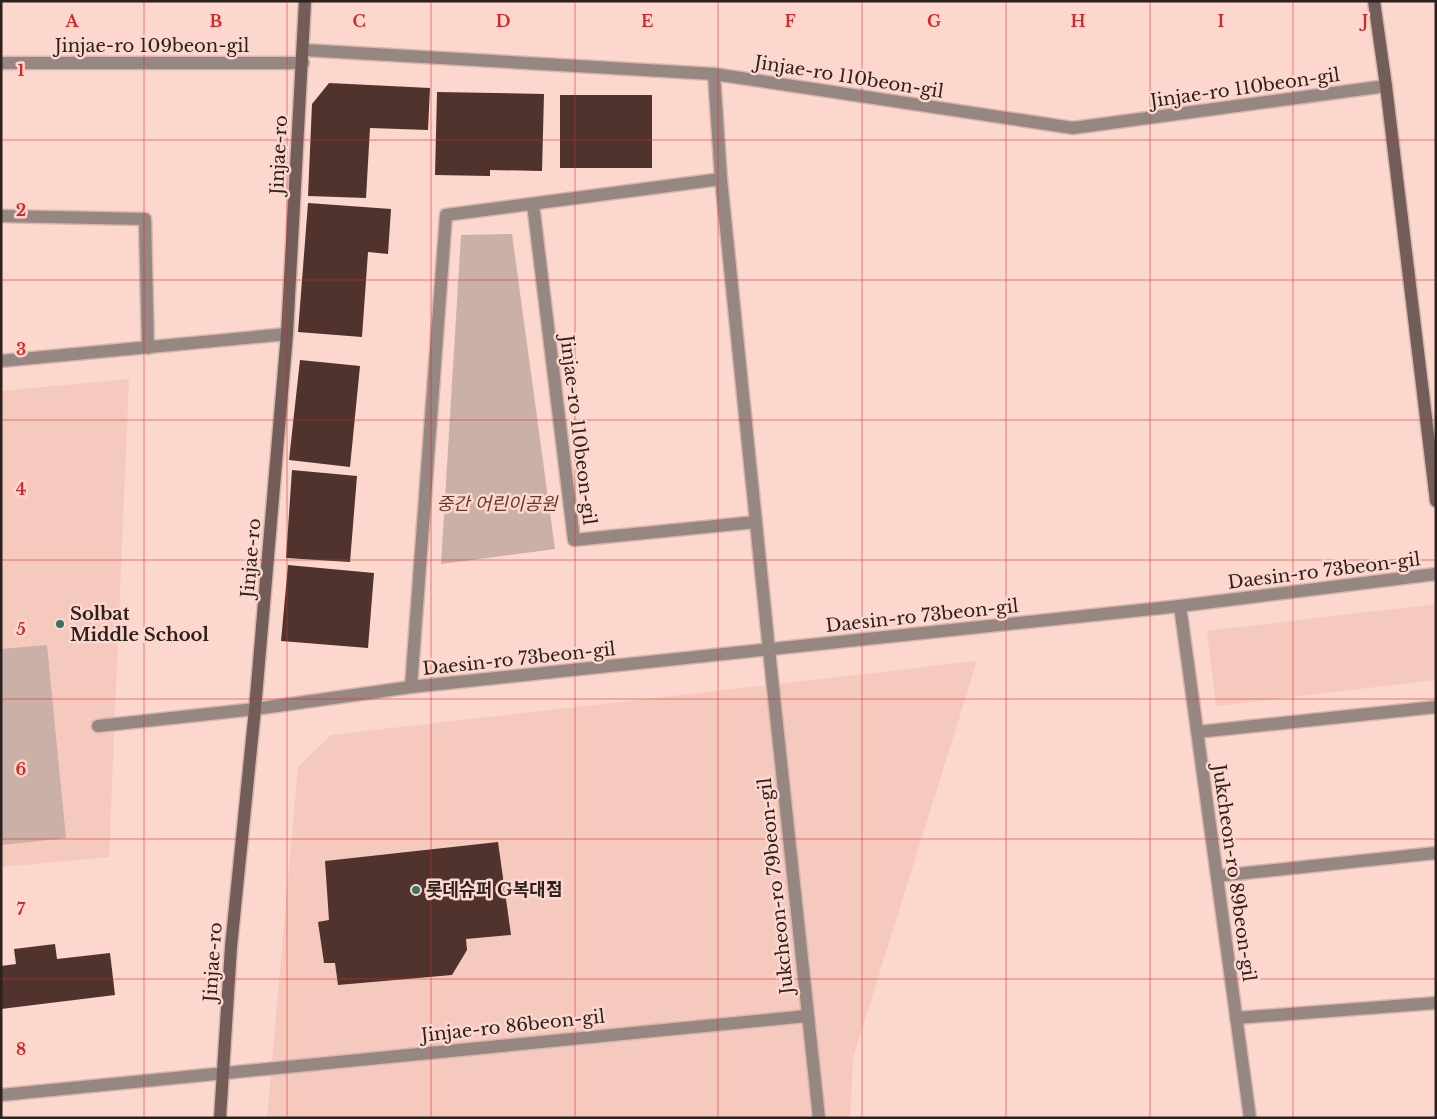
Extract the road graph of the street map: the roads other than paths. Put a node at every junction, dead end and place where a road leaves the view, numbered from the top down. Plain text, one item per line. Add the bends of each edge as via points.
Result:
1 (305, 1) edge
2 (1374, 1) edge
3 (304, 50) junction
4 (303, 63) junction
5 (1, 64) edge
6 (714, 74) junction
7 (1386, 86) junction
8 (721, 179) junction
9 (533, 204) junction
10 (1, 216) edge
11 (287, 334) junction
12 (148, 348) junction
13 (1, 362) edge
14 (1436, 501) edge
15 (756, 522) junction
16 (1436, 574) edge
17 (1180, 606) junction
18 (769, 650) junction
19 (411, 688) junction
20 (1436, 707) edge
21 (255, 709) junction
22 (98, 726) dead end
23 (1197, 732) junction
24 (1436, 853) edge
25 (1217, 876) junction
26 (1436, 1003) edge
27 (807, 1016) junction
28 (1236, 1018) junction
29 (223, 1072) junction
30 (1, 1095) edge
31 (220, 1118) edge
32 (819, 1118) edge
33 (1250, 1118) edge

1 - 3 street, Jinjae-ro
2 - 7 street
3 - 4 street, Jinjae-ro
3 - 6 street, Jinjae-ro 110beon-gil
4 - 5 street, Jinjae-ro 109beon-gil
4 - 11 street, Jinjae-ro
6 - 7 street, Jinjae-ro 110beon-gil via 1073,128
6 - 8 street
7 - 14 street
8 - 9 street
8 - 15 street
9 - 15 street, Jinjae-ro 110beon-gil via 574,540
9 - 19 street, Daesin-ro 73beon-gil via 446,215
10 - 12 street via 145,219
11 - 12 street
11 - 21 street, Jinjae-ro
12 - 13 street
15 - 18 street
16 - 17 street, Daesin-ro 73beon-gil
17 - 18 street, Daesin-ro 73beon-gil
17 - 23 street, Jukcheon-ro 89beon-gil
18 - 19 street, Daesin-ro 73beon-gil
18 - 27 street, Jukcheon-ro 79beon-gil
19 - 21 street, Daesin-ro 73beon-gil
20 - 23 street
21 - 22 street, Daesin-ro 73beon-gil
21 - 29 street, Jinjae-ro via 231,946
23 - 25 street, Jukcheon-ro 89beon-gil
24 - 25 street
25 - 28 street, Jukcheon-ro 89beon-gil
26 - 28 street
27 - 29 street, Jinjae-ro 86beon-gil
27 - 32 street, Jukcheon-ro 79beon-gil
28 - 33 street, Jukcheon-ro 89beon-gil
29 - 30 street, Jinjae-ro 86beon-gil
29 - 31 street, Jinjae-ro

